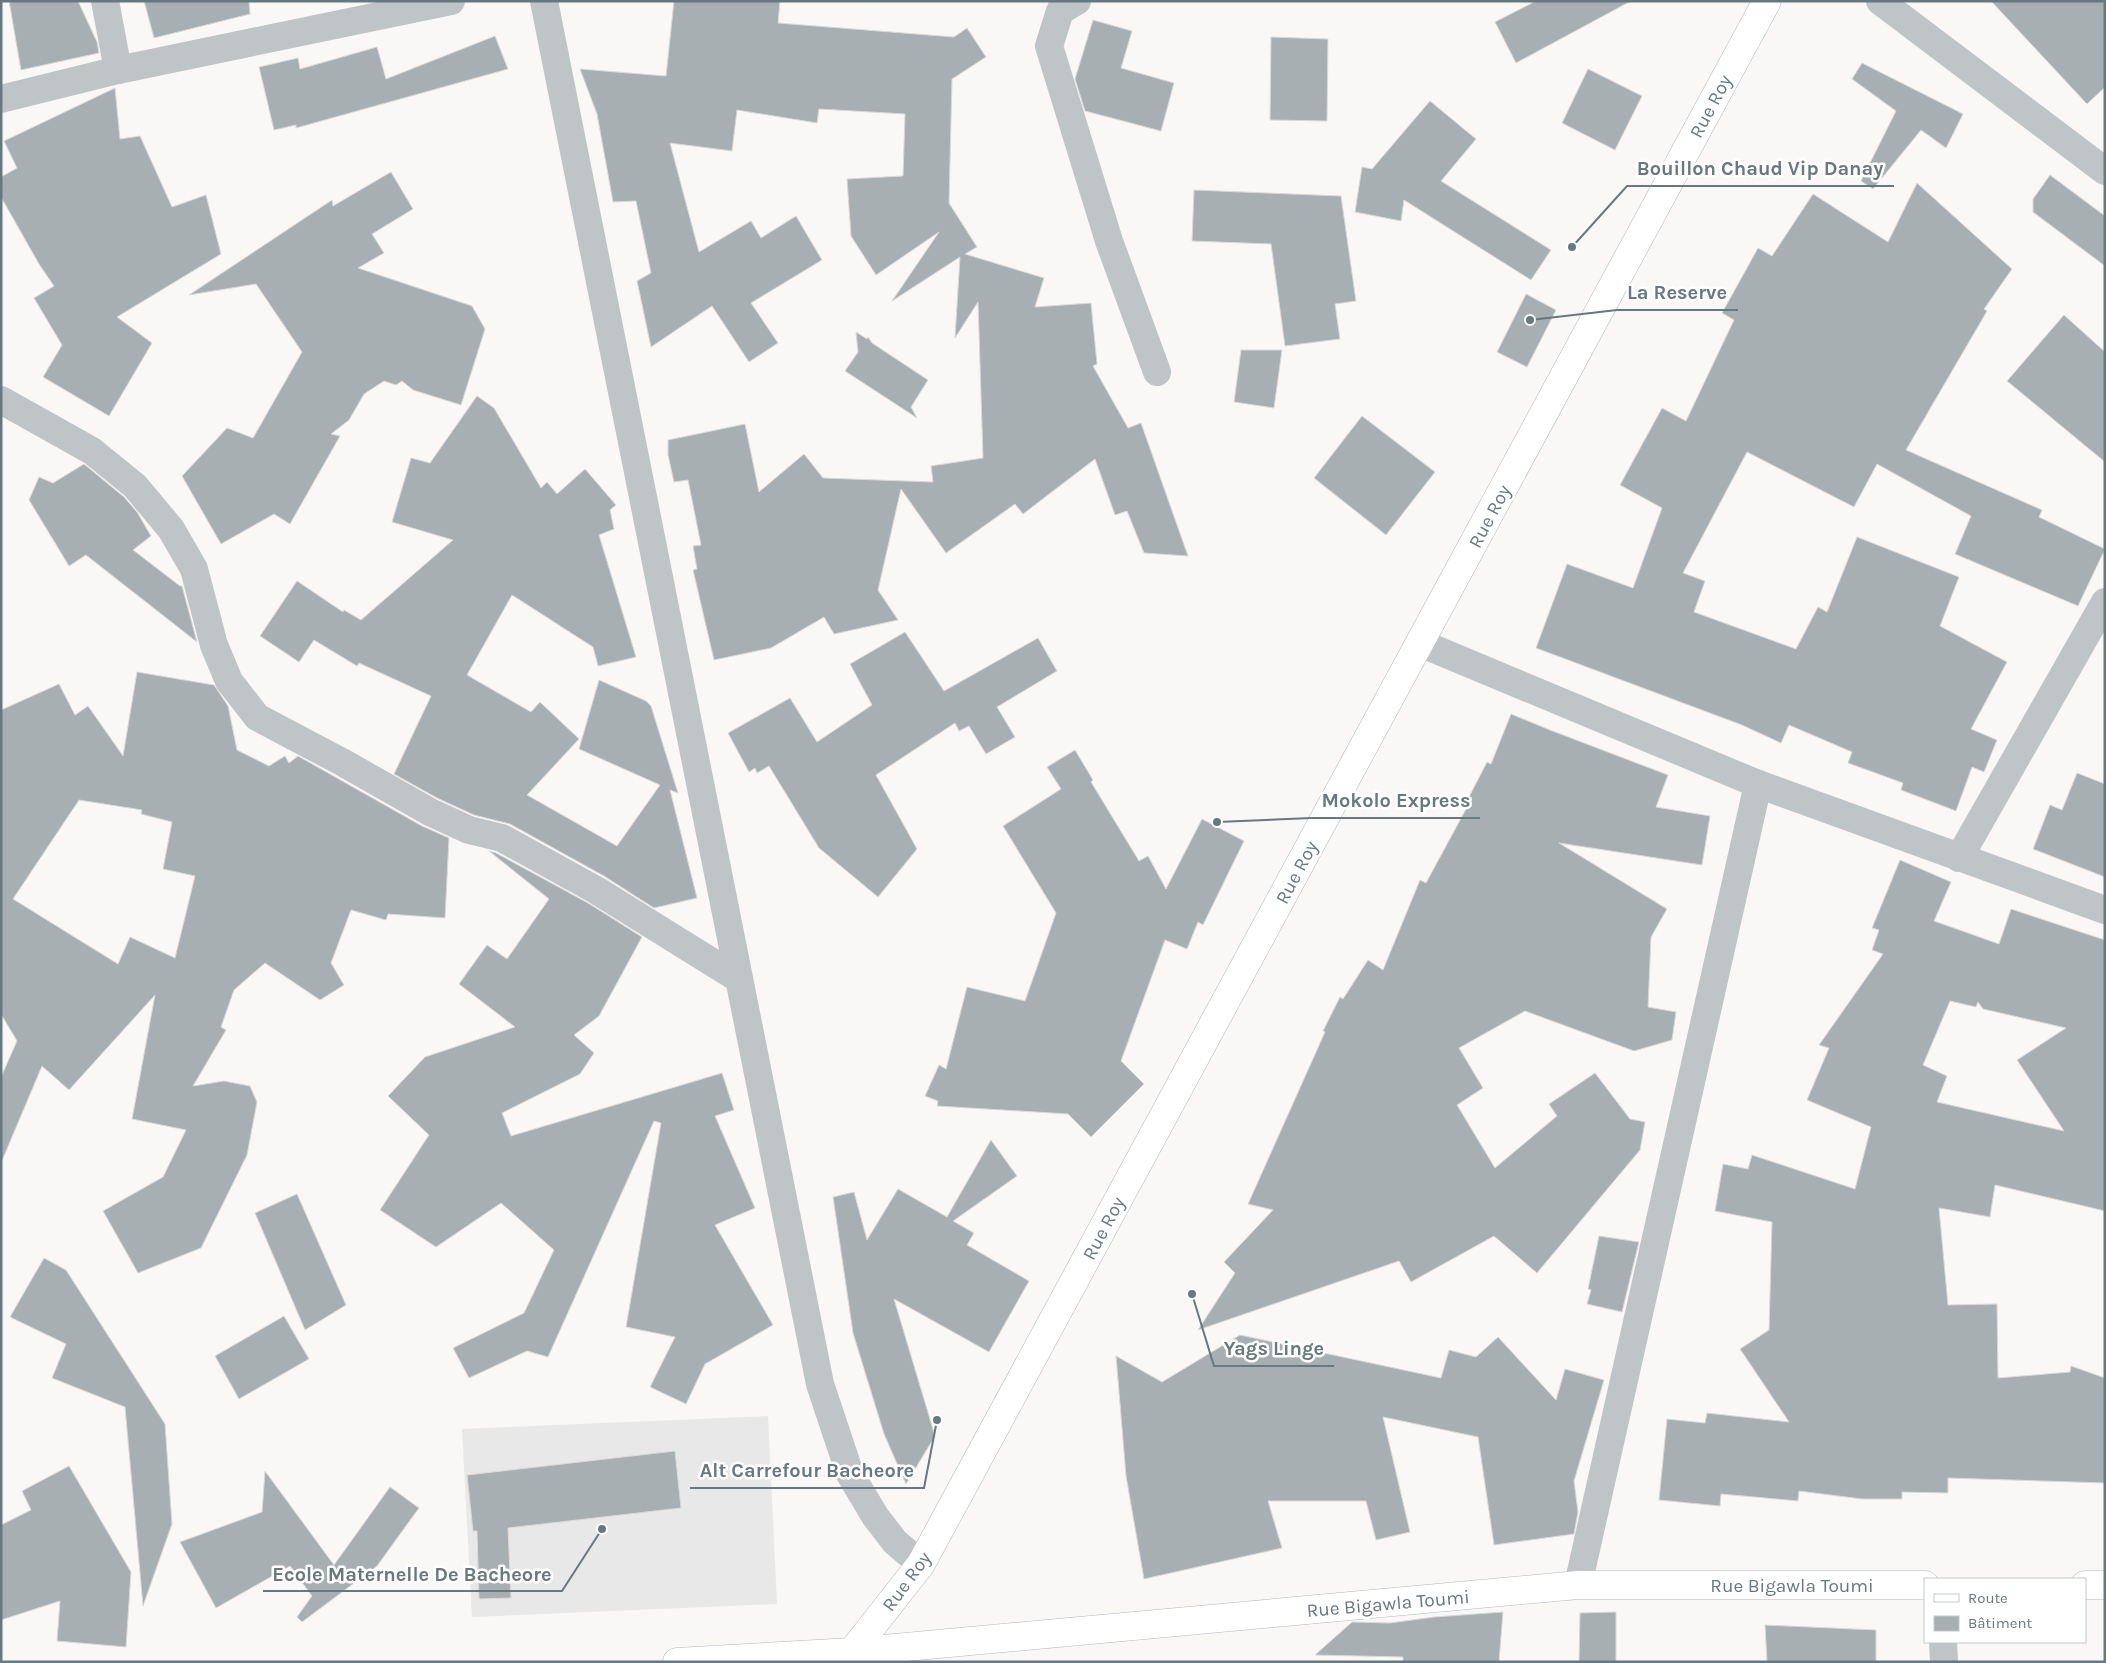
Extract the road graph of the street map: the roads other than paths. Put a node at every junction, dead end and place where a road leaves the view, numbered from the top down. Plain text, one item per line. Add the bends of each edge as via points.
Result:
1 (105, 1) edge
2 (451, 1) edge
3 (544, 1) edge
4 (1077, 1) edge
5 (1880, 1) edge
6 (1761, 3) edge
7 (118, 70) junction
8 (1, 100) edge
9 (2100, 159) edge
10 (1158, 372) dead end
11 (1, 400) edge
12 (2105, 602) edge
13 (1420, 643) junction
14 (1758, 784) junction
15 (1960, 858) junction
16 (2105, 910) edge
17 (739, 979) junction
18 (921, 1564) junction
19 (1578, 1585) junction
20 (1924, 1585) edge
21 (2086, 1585) edge
22 (2105, 1585) edge
23 (1943, 1643) edge
24 (848, 1657) edge
25 (677, 1662) edge
26 (1944, 1662) edge

1 - 7 street
2 - 7 street
3 - 17 street
4 - 10 street via 1060,11 1050,46 1109,241
5 - 9 street
6 - 13 main road, Rue Roy
7 - 8 street
11 - 17 street via 92,452 135,486 171,529 194,569 214,645 229,681 257,717 430,812 469,830 502,838 596,890
12 - 15 street
13 - 14 street
13 - 18 main road, Rue Roy
14 - 15 street
14 - 19 street
15 - 16 street
17 - 18 street via 820,1384 850,1474 895,1542
18 - 24 main road, Rue Roy
19 - 20 main road, Rue Bigawla Toumi
19 - 24 main road, Rue Bigawla Toumi
21 - 22 main road
23 - 26 street
24 - 25 main road, Rue Bigawla Toumi

